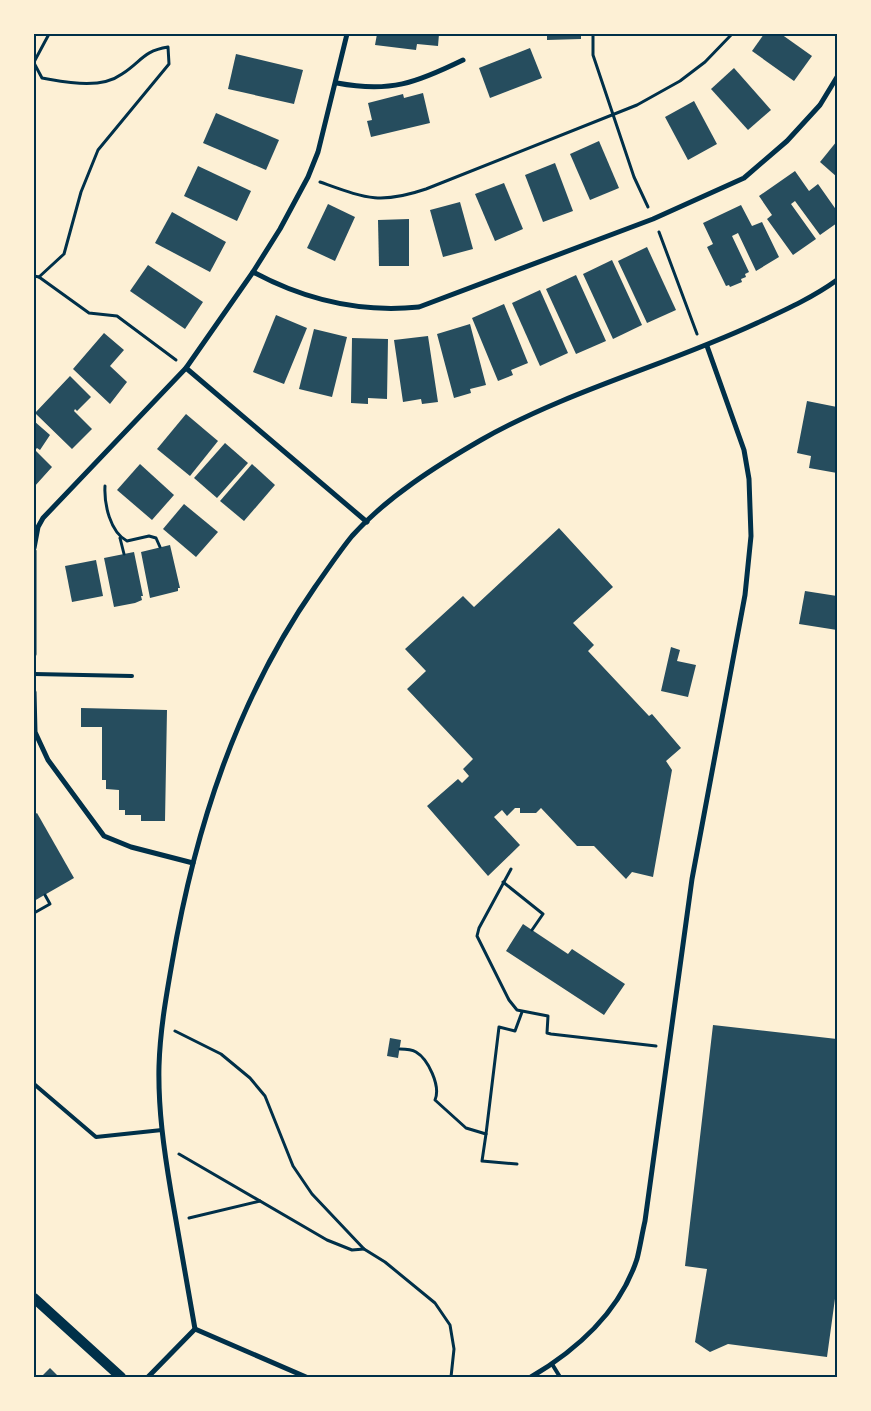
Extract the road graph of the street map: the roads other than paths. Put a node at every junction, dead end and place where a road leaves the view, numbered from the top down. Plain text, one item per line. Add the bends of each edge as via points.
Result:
1 (347, 34) edge
2 (463, 60) dead end
3 (837, 77) edge
4 (336, 82) junction
5 (253, 272) junction
6 (837, 280) edge
7 (705, 347) junction
8 (186, 368) junction
9 (367, 522) junction
10 (34, 550) edge
11 (34, 654) edge
12 (34, 674) edge
13 (132, 676) dead end
14 (34, 692) edge
15 (192, 863) junction
16 (34, 1084) edge
17 (162, 1130) junction
18 (34, 1298) edge
19 (195, 1329) junction
20 (552, 1364) junction
21 (121, 1377) edge
22 (148, 1377) edge
23 (306, 1377) edge
24 (531, 1377) edge
25 (560, 1377) edge

1 - 4 street
2 - 4 street via 422,80 384,88
3 - 5 street via 820,105 787,142 744,178 654,218 419,307 389,310 356,308 310,297
4 - 5 street via 318,152 308,177
5 - 8 street
6 - 7 street via 814,296
7 - 9 street via 525,416 442,463
7 - 20 street via 744,450 749,479 751,536 745,594 692,879 645,1221 636,1259 612,1308 581,1341
8 - 9 street
8 - 10 street via 43,518
9 - 15 street via 326,571 270,658 237,725
10 - 11 street
12 - 13 lane
14 - 15 street via 35,732 48,760 104,836 131,847
15 - 17 street via 162,1024 159,1066
16 - 17 lane via 96,1137
17 - 19 street
18 - 21 main road
19 - 22 street
19 - 23 street
20 - 24 street
20 - 25 lane

